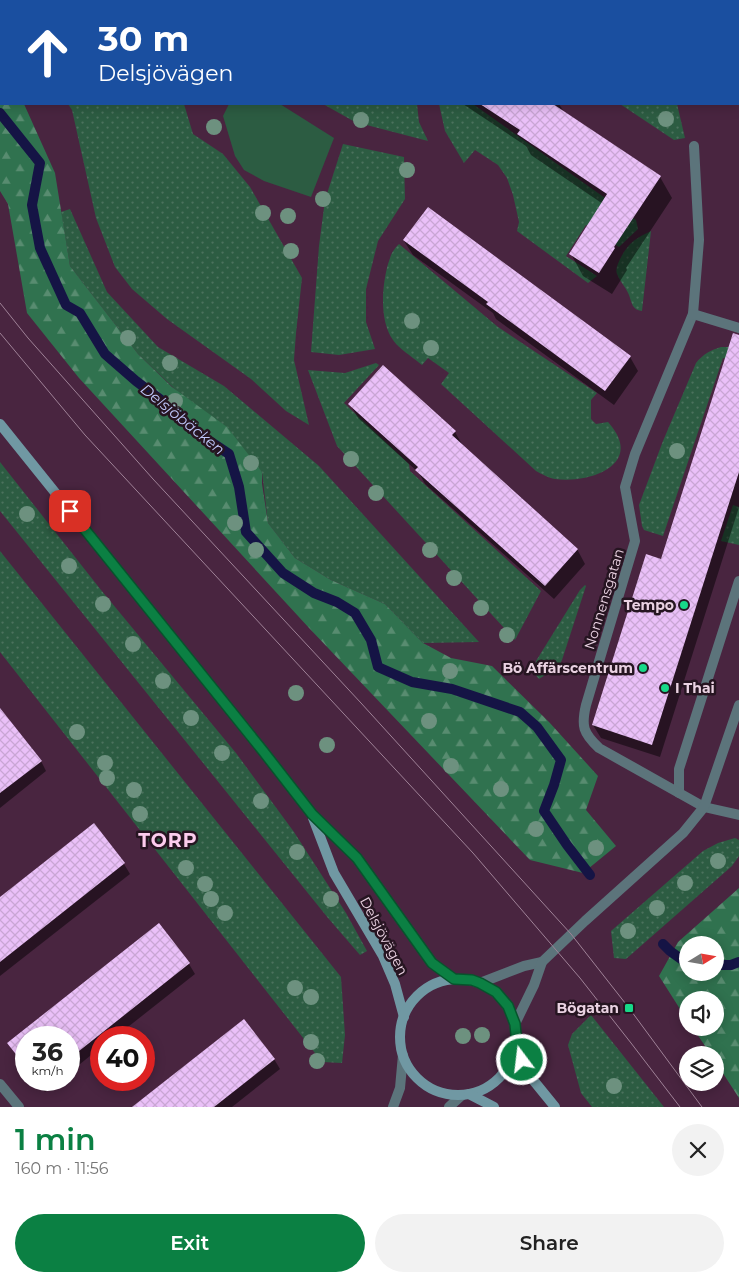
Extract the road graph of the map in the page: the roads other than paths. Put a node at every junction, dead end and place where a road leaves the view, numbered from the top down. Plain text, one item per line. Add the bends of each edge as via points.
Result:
1 (694, 146) dead end
2 (693, 314) junction
3 (739, 328) edge
4 (0, 424) edge
5 (739, 581) edge
6 (739, 705) edge
7 (679, 793) junction
8 (704, 807) junction
9 (312, 814) junction
10 (739, 815) edge
11 (542, 962) junction
12 (454, 979) junction
13 (480, 983) junction
14 (404, 1017) junction
15 (515, 1024) junction
16 (516, 1045) junction
17 (404, 1055) junction
18 (0, 1084) edge
19 (466, 1094) junction
20 (19, 1107) edge
21 (393, 1107) edge
22 (449, 1107) edge
23 (494, 1107) edge
24 (555, 1107) edge

1 - 2 street, Nonnensgatan via 699,240
2 - 3 street
2 - 7 street, Nonnensgatan via 635,454 625,487 636,542 583,720 586,734 599,748
4 - 9 street, Delsjövägen
5 - 7 street via 679,769
6 - 8 street
7 - 8 street, Nonnensgatan
8 - 10 street, Nonnensgatan
8 - 11 street via 683,833
9 - 12 street, Delsjövägen via 357,858 432,963
9 - 14 street, Delsjövägen via 334,873 383,956
11 - 13 street
11 - 15 street
12 - 13 street
12 - 14 street via 425,989 410,1003
13 - 15 street via 496,992 508,1006
14 - 17 street via 400,1032
15 - 16 street
16 - 19 street via 510,1064 498,1079 484,1089
16 - 24 street via 529,1075
17 - 19 street via 410,1069 428,1087 448,1094
17 - 21 street via 400,1088
18 - 20 street
19 - 22 street
19 - 23 street

